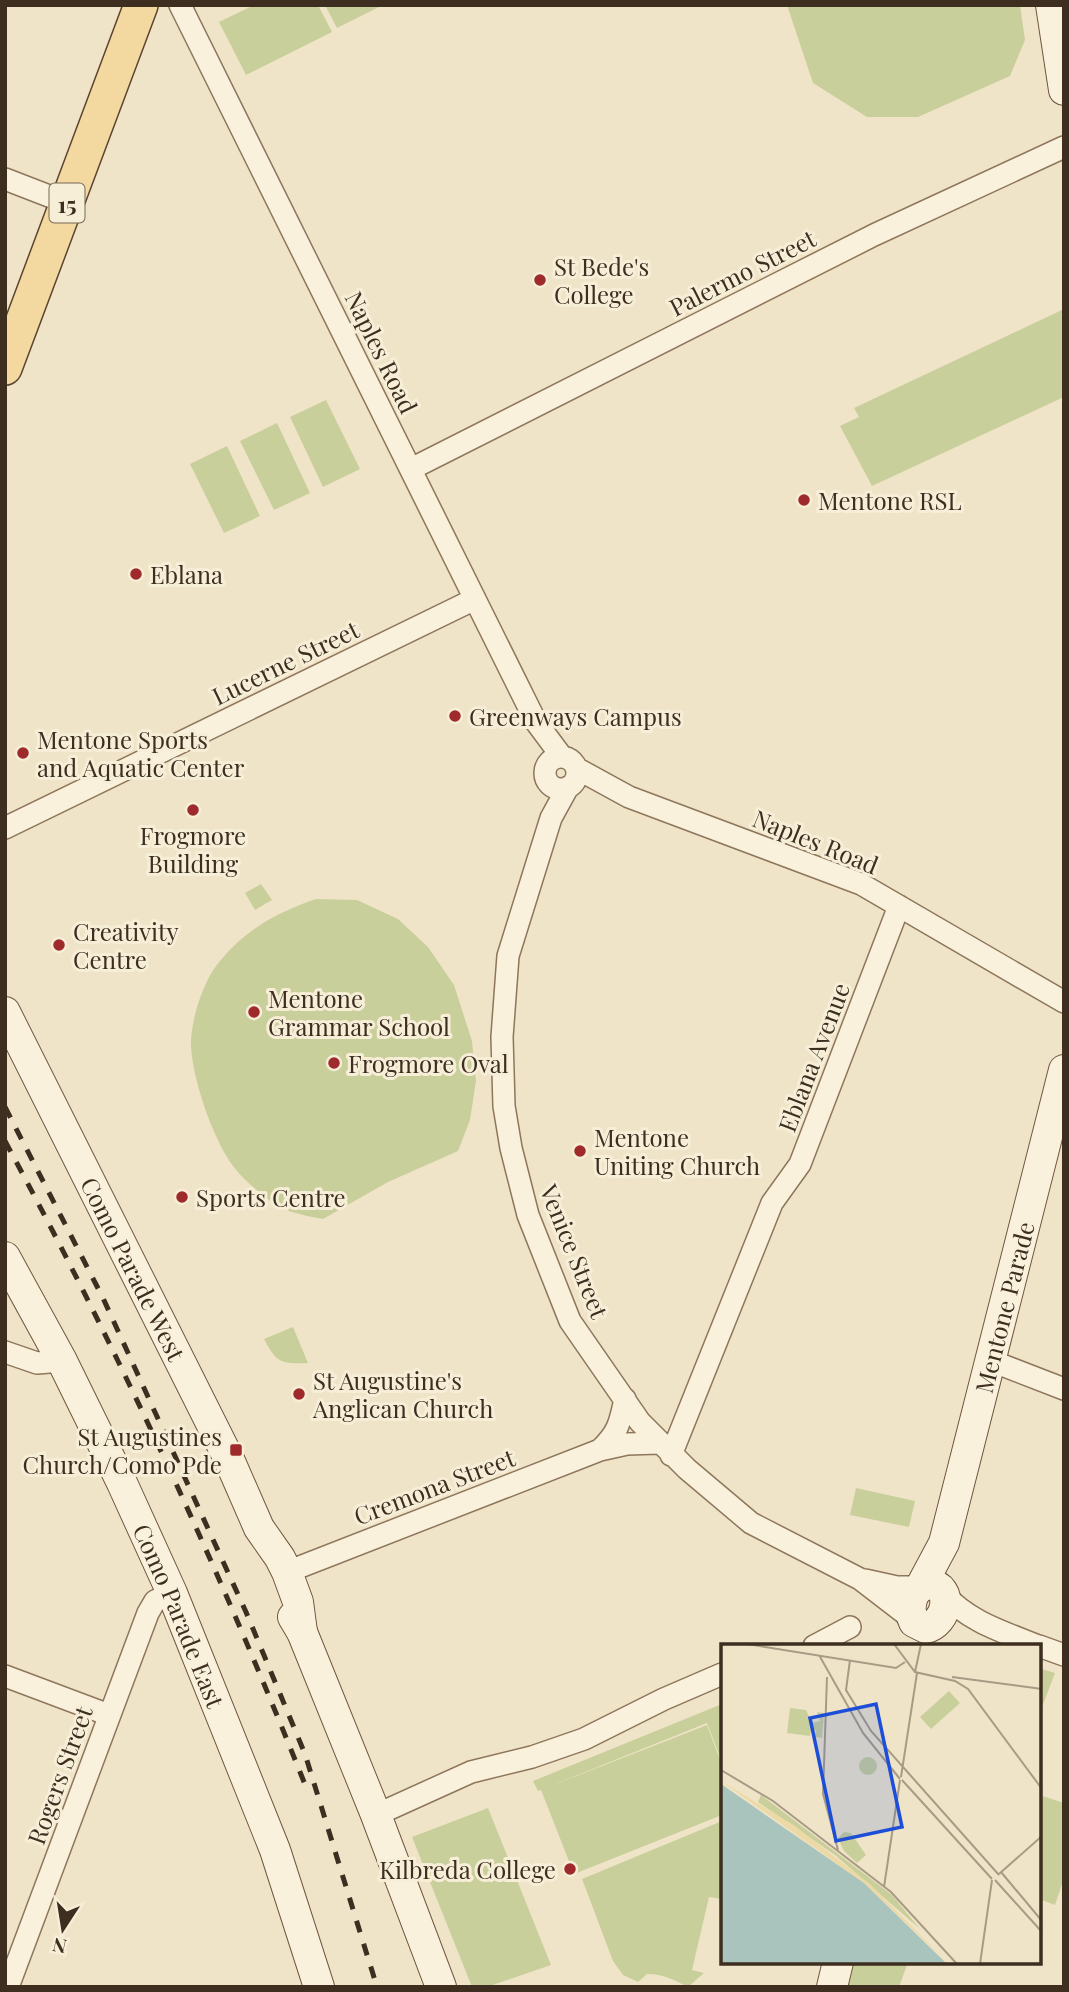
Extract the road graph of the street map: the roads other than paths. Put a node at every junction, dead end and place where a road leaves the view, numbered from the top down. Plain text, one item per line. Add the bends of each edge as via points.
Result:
1 (141, 5) edge
2 (180, 5) edge
3 (1051, 5) edge
4 (1064, 90) edge
5 (1064, 147) edge
6 (5, 179) edge
7 (67, 203) junction
8 (5, 368) edge
9 (411, 469) junction
10 (475, 599) junction
11 (563, 775) junction
12 (5, 828) edge
13 (899, 906) junction
14 (1064, 1002) edge
15 (5, 1012) edge
16 (1064, 1070) edge
17 (5, 1257) edge
18 (5, 1352) edge
19 (989, 1360) junction
20 (62, 1361) junction
21 (1064, 1389) edge
22 (625, 1399) junction
23 (665, 1449) junction
24 (600, 1450) junction
25 (259, 1528) junction
26 (286, 1572) junction
27 (860, 1579) junction
28 (932, 1590) junction
29 (172, 1593) junction
30 (986, 1625) junction
31 (849, 1627) dead end
32 (922, 1630) edge
33 (302, 1632) junction
34 (818, 1644) edge
35 (1034, 1644) edge
36 (1041, 1647) edge
37 (1064, 1655) edge
38 (721, 1675) edge
39 (5, 1676) edge
40 (109, 1715) junction
41 (376, 1815) junction
42 (838, 1964) edge
43 (8, 1987) edge
44 (319, 1987) edge
45 (441, 1987) edge
46 (832, 1987) edge

1 - 7 main road, 15
2 - 9 street, Naples Road
3 - 4 street
5 - 9 street, Palermo Street via 874,235
6 - 7 street
7 - 8 main road, 15
9 - 10 street, Naples Road
10 - 11 street, Naples Road
10 - 12 street, Lucerne Street
11 - 13 street, Naples Road via 861,884
11 - 22 street, Venice Street via 508,956 502,1037 504,1105 528,1215 569,1321
13 - 14 street, Naples Road
13 - 23 street, Eblana Avenue via 800,1164 772,1203
15 - 25 street, Como Parade West via 228,1457
16 - 19 street, Mentone Parade
17 - 20 street, Como Parade East
18 - 20 street via 37,1363
19 - 21 street
19 - 28 street, Mentone Parade
20 - 29 street, Como Parade East
22 - 23 street, Venice Street
22 - 24 street via 620,1424
23 - 24 street, Cremona Street via 620,1445
23 - 27 street, Venice Street via 751,1523
24 - 26 street, Cremona Street
25 - 26 street, Como Parade West
25 - 33 street, Como Parade West via 264,1560
26 - 33 street, Como Parade West via 298,1602
27 - 28 street, Venice Street
27 - 32 street, Venice Street
28 - 30 street
28 - 32 street, Mentone Parade via 911,1602 910,1612
29 - 40 street, Rogers Street via 151,1606
29 - 44 street, Como Parade East via 275,1850
30 - 32 street via 942,1623
30 - 35 street
31 - 34 street
33 - 41 street, Como Parade West
36 - 37 street
38 - 41 street via 584,1739 471,1772
39 - 40 street
40 - 43 street, Rogers Street
41 - 45 street, Como Parade West
42 - 46 street

